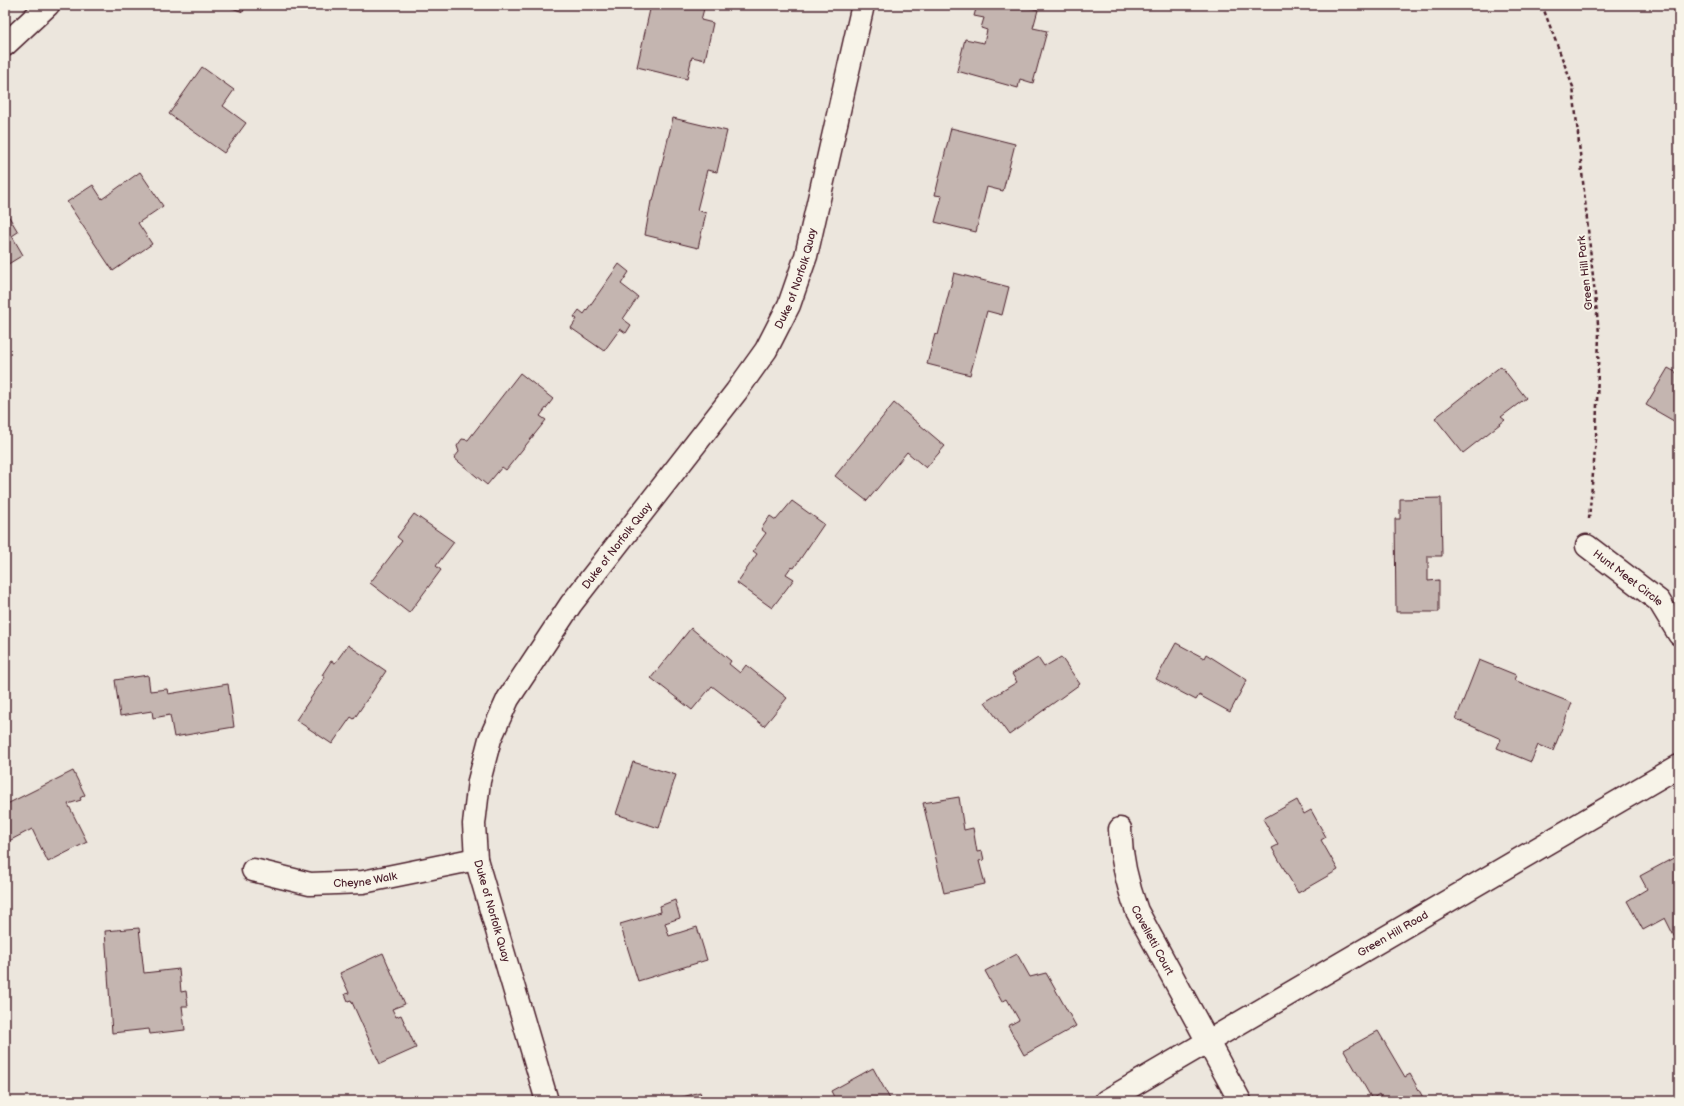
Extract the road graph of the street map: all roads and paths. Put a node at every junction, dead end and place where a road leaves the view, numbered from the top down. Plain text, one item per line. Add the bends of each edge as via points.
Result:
1 (48, 5) edge
2 (863, 5) edge
3 (1542, 5) edge
4 (5, 46) edge
5 (1587, 546) joint
6 (1679, 634) edge
7 (1679, 766) edge
8 (1120, 830) dead end
9 (476, 859) junction
10 (253, 870) dead end
11 (1209, 1042) junction
12 (546, 1101) edge
13 (1106, 1101) edge
14 (1240, 1101) edge

1 - 4 street
2 - 9 street, Duke of Norfolk Quay via 806,256 789,305 766,350 571,604 508,699 490,739 479,781 474,824
3 - 5 path, Green Hill Park via 1573,87 1599,333 1596,439
5 - 6 street, Hunt Meet Circle via 1659,601
7 - 11 street, Green Hill Road
8 - 11 street, Cavelletti Court via 1127,883 1137,911
9 - 10 street, Cheyne Walk via 356,882 310,884
9 - 12 street, Duke of Norfolk Quay
11 - 13 street, Green Hill Road
11 - 14 street, Cavelletti Court

